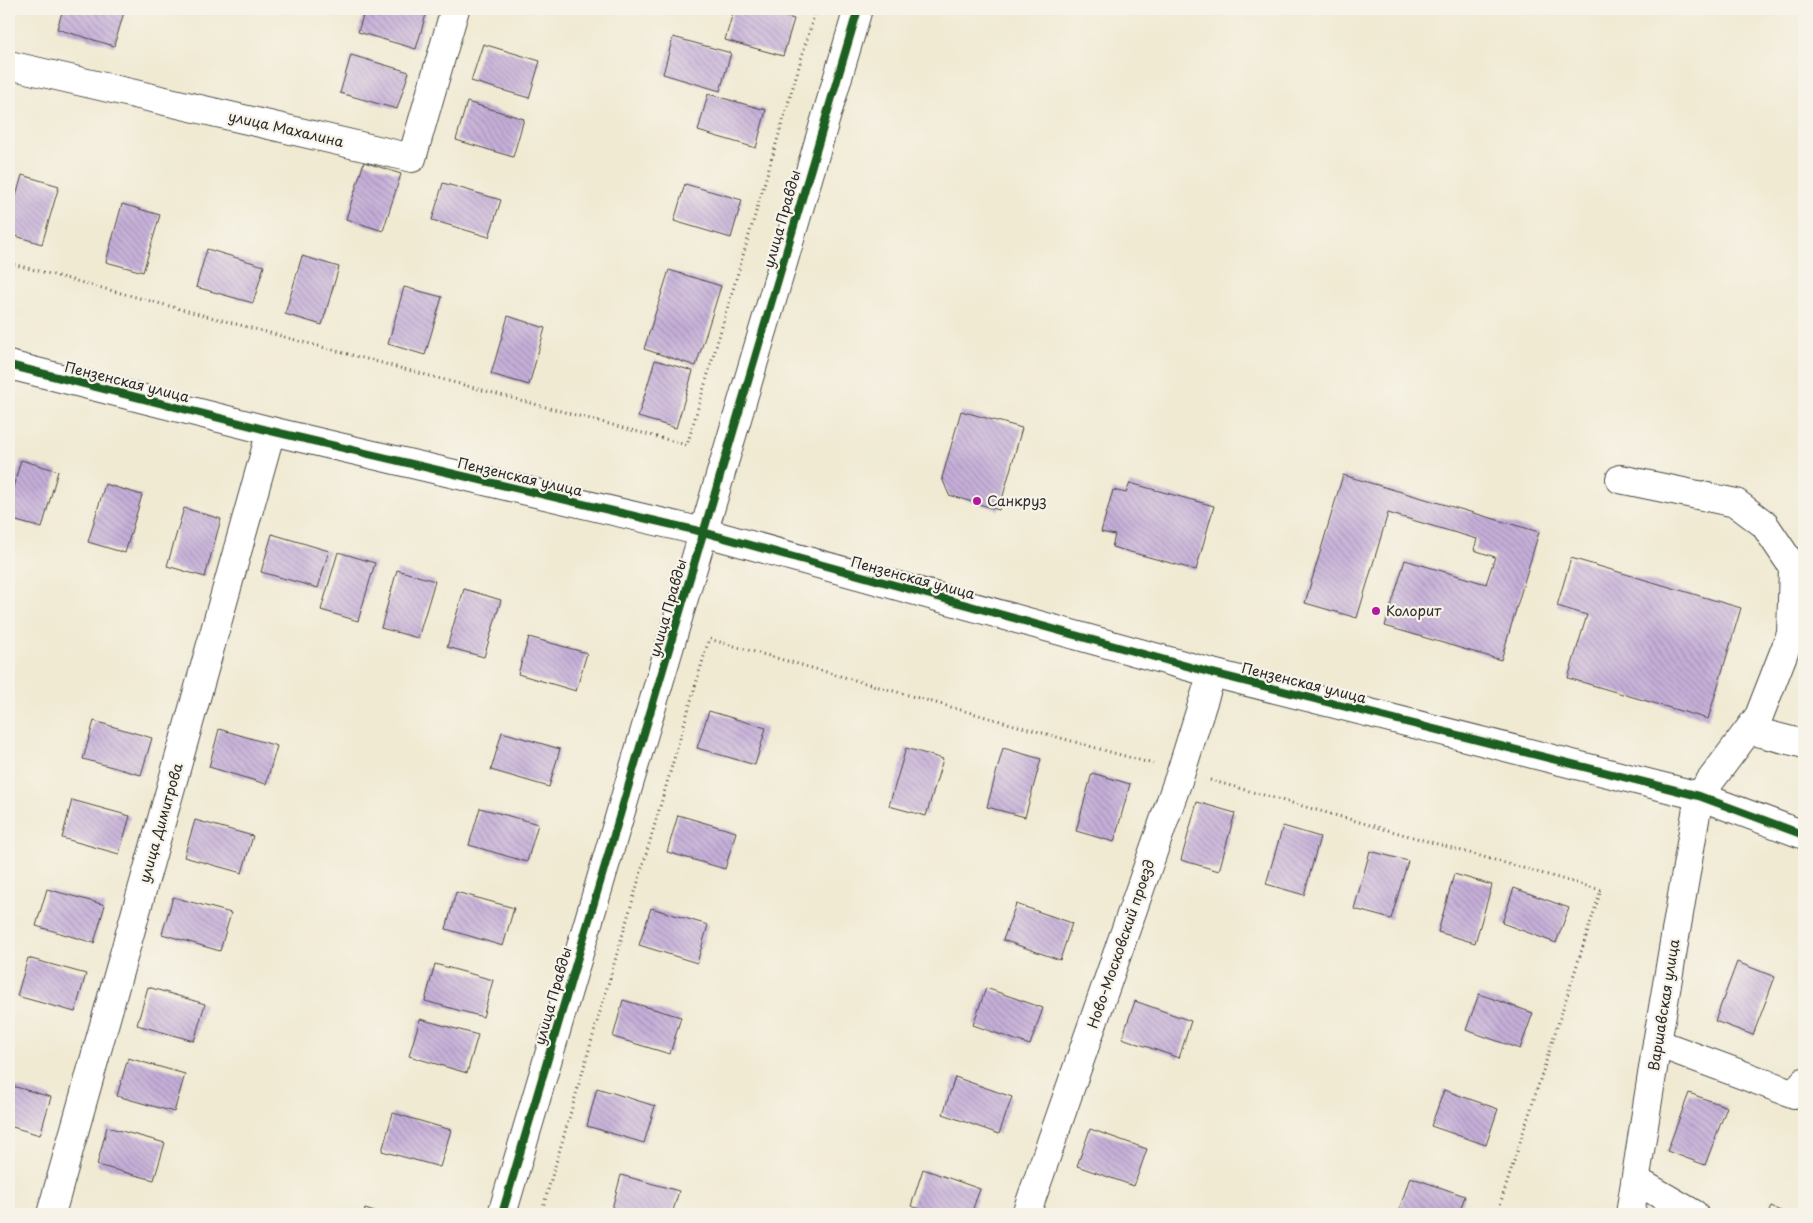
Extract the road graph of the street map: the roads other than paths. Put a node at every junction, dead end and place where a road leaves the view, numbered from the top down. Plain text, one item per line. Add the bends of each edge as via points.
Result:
1 (454, 9) edge
2 (858, 9) edge
3 (9, 65) edge
4 (9, 365) edge
5 (271, 431) junction
6 (1620, 479) dead end
7 (703, 532) junction
8 (1798, 582) edge
9 (1212, 673) junction
10 (1749, 730) junction
11 (1804, 744) edge
12 (1699, 796) junction
13 (1804, 835) edge
14 (1657, 1043) junction
15 (1804, 1082) edge
16 (1636, 1181) junction
17 (51, 1214) edge
18 (502, 1214) edge
19 (1026, 1214) edge
20 (1630, 1214) edge
21 (1694, 1214) edge

1 - 3 street, улица Махалина via 412,158
2 - 7 street, улица Правды
4 - 5 street, Пензенская улица
5 - 7 street, Пензенская улица
5 - 17 street, улица Димитрова
6 - 8 street via 1736,503 1764,524 1793,567
7 - 9 street, Пензенская улица
7 - 18 street, улица Правды
8 - 10 street via 1791,634 1759,716
9 - 12 street, Пензенская улица
9 - 19 street, Ново-Московский проезд via 1181,772
10 - 11 street
10 - 12 street
12 - 13 street, Пензенская улица
12 - 14 street, Варшавская улица
14 - 15 street via 1794,1094
14 - 16 street, Варшавская улица
16 - 20 street, Варшавская улица
16 - 21 street

